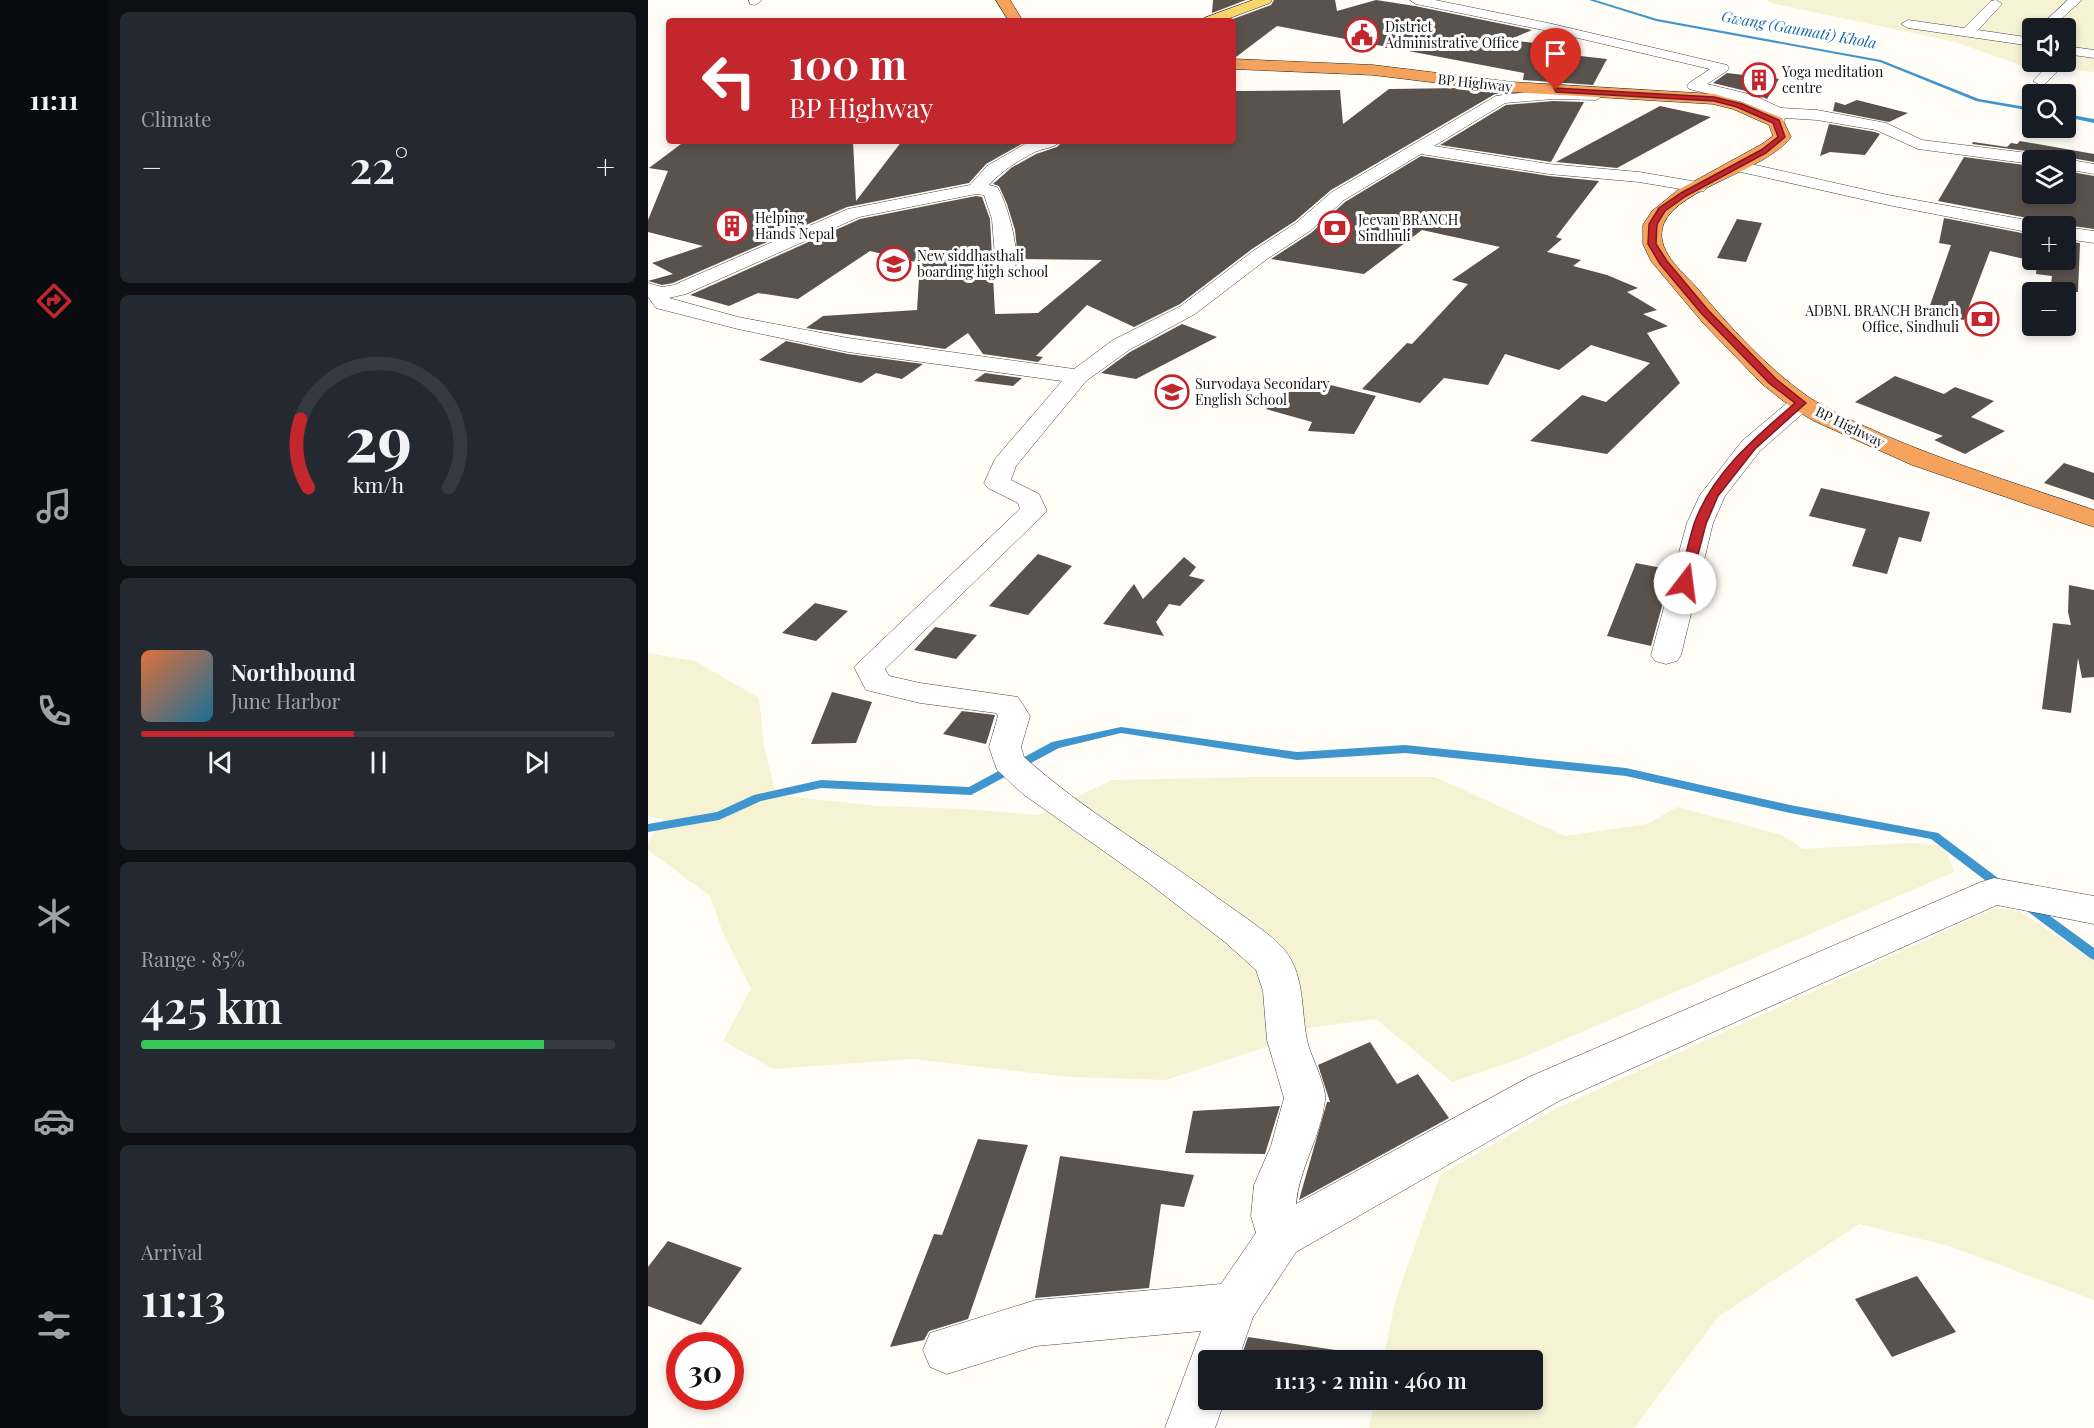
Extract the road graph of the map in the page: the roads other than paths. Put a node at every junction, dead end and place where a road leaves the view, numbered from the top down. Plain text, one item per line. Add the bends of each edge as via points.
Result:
1 (1003, 0) edge
2 (1265, 0) edge
3 (1416, 0) edge
4 (2076, 0) edge
5 (1996, 4) dead end
6 (1014, 18) edge
7 (1217, 18) edge
8 (2055, 18) edge
9 (1908, 24) dead end
10 (1967, 33) junction
11 (2022, 40) edge
12 (2076, 54) edge
13 (2094, 54) edge
14 (1236, 64) edge
15 (2049, 72) edge
16 (2040, 81) dead end
17 (1615, 93) junction
18 (1777, 118) junction
19 (1044, 144) edge
20 (1419, 148) junction
21 (2022, 157) edge
22 (1738, 166) junction
23 (2076, 166) edge
24 (2094, 169) edge
25 (1698, 187) junction
26 (976, 189) junction
27 (2022, 225) edge
28 (2076, 234) edge
29 (2094, 237) edge
30 (1006, 269) dead end
31 (651, 290) edge
32 (1078, 376) junction
33 (1801, 403) junction
34 (2090, 514) edge
35 (1666, 655) dead end
36 (2094, 910) edge
37 (1280, 1237) junction
38 (1234, 1305) junction
39 (947, 1350) dead end
40 (1218, 1350) edge
41 (1198, 1406) edge
42 (1190, 1428) edge

1 - 6 highway
2 - 7 main road
3 - 18 street via 1722,68 1694,86 1760,102
4 - 8 street
5 - 10 street
9 - 10 street
10 - 11 street
12 - 13 street
14 - 17 highway, BP Highway via 1373,70 1512,87
15 - 16 street
17 - 18 highway, BP Highway via 1714,99
17 - 20 street via 1501,99
18 - 21 street via 1818,115 1880,126 1918,144
18 - 22 highway, BP Highway via 1782,137
19 - 26 street via 993,170
20 - 25 street
20 - 32 street via 1338,196 1303,227 1188,310 1121,345
22 - 25 highway, BP Highway
22 - 27 street
23 - 24 street
25 - 33 highway, BP Highway via 1662,209 1653,224 1652,244 1705,312 1772,381
26 - 30 street via 991,190 997,203 1003,222
26 - 31 street via 854,213 679,290
28 - 29 street
31 - 32 street via 663,304 738,323 848,345
32 - 37 street via 1004,464 997,483 1030,499 1034,511 868,667 878,683 920,693 1007,704 1014,716 1005,747 1009,762 1035,786 1159,872 1272,962 1282,991 1287,1040 1305,1098 1276,1185 1272,1216
33 - 34 highway, BP Highway via 1919,460
33 - 35 street via 1751,446 1713,495 1700,524
36 - 37 street via 1994,891 1544,1089
37 - 38 street
38 - 39 street via 1036,1323
38 - 40 street
41 - 42 street

